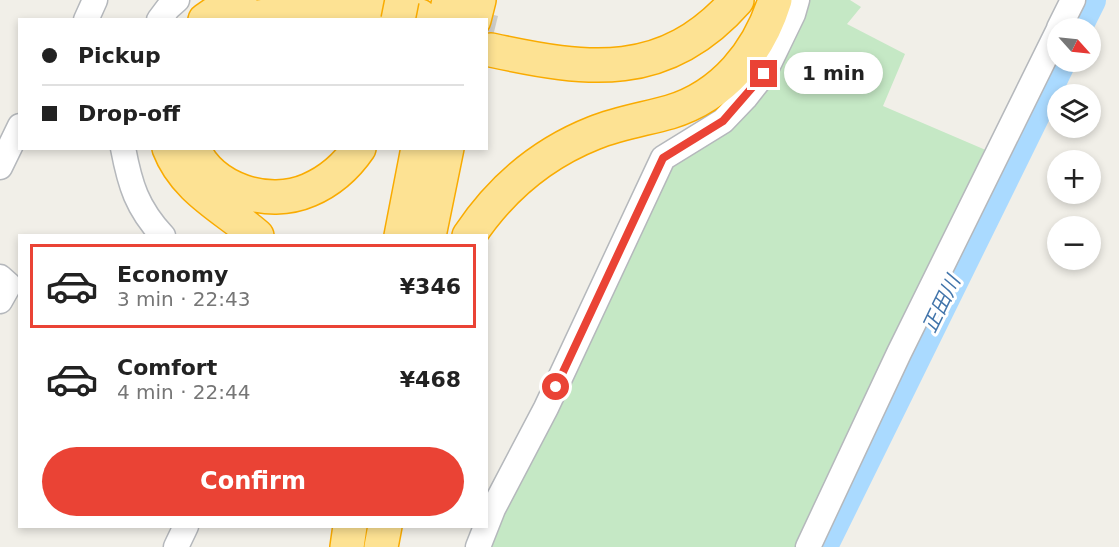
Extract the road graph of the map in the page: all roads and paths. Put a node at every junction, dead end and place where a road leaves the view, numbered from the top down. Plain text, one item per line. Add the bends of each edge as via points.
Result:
1 (95, 0) edge
2 (177, 0) edge
3 (240, 0) edge
4 (345, 0) edge
5 (449, 0) edge
6 (479, 0) edge
7 (710, 0) edge
8 (738, 0) edge
9 (776, 0) edge
10 (797, 0) edge
11 (1073, 0) edge
12 (416, 14) edge
13 (87, 18) edge
14 (160, 18) edge
15 (208, 18) edge
16 (253, 18) edge
17 (337, 18) edge
18 (483, 18) edge
19 (1064, 18) edge
20 (488, 34) tunnel mouth
21 (488, 35) tunnel mouth
22 (1047, 52) edge
23 (18, 130) edge
24 (123, 150) edge
25 (170, 150) edge
26 (194, 150) edge
27 (357, 150) edge
28 (418, 150) edge
29 (447, 150) edge
30 (0, 167) edge
31 (161, 234) edge
32 (253, 234) edge
33 (401, 234) edge
34 (429, 234) edge
35 (470, 234) edge
36 (0, 277) edge
37 (0, 301) edge
38 (490, 507) edge
39 (185, 528) edge
40 (333, 528) edge
41 (350, 528) edge
42 (377, 528) edge
43 (385, 528) edge
44 (484, 528) edge
45 (176, 547) edge
46 (332, 547) edge
47 (347, 547) edge
48 (374, 547) edge
49 (381, 547) edge
50 (478, 547) edge
51 (808, 547) edge

1 - 13 street
2 - 14 street
3 - 15 highway
4 - 12 highway
5 - 12 highway
6 - 18 highway
7 - 20 highway via 684,24 662,35 618,46 594,48
8 - 21 highway via 695,38 655,58 634,63 566,64 534,60
9 - 35 highway via 758,40 724,83 700,100 596,132 535,163 506,189
10 - 38 street via 764,74 745,98 723,121 663,158 546,408
11 - 19 street
16 - 17 highway via 291,13
22 - 51 street
23 - 30 street
24 - 31 street via 130,182 147,219
25 - 32 highway via 184,175 199,191
26 - 27 highway via 210,173 228,186 267,197 308,191 329,180
28 - 33 highway
29 - 34 highway
36 - 37 street via 9,285
39 - 45 street
40 - 46 highway
41 - 47 highway
42 - 48 highway
43 - 49 highway
44 - 50 street

